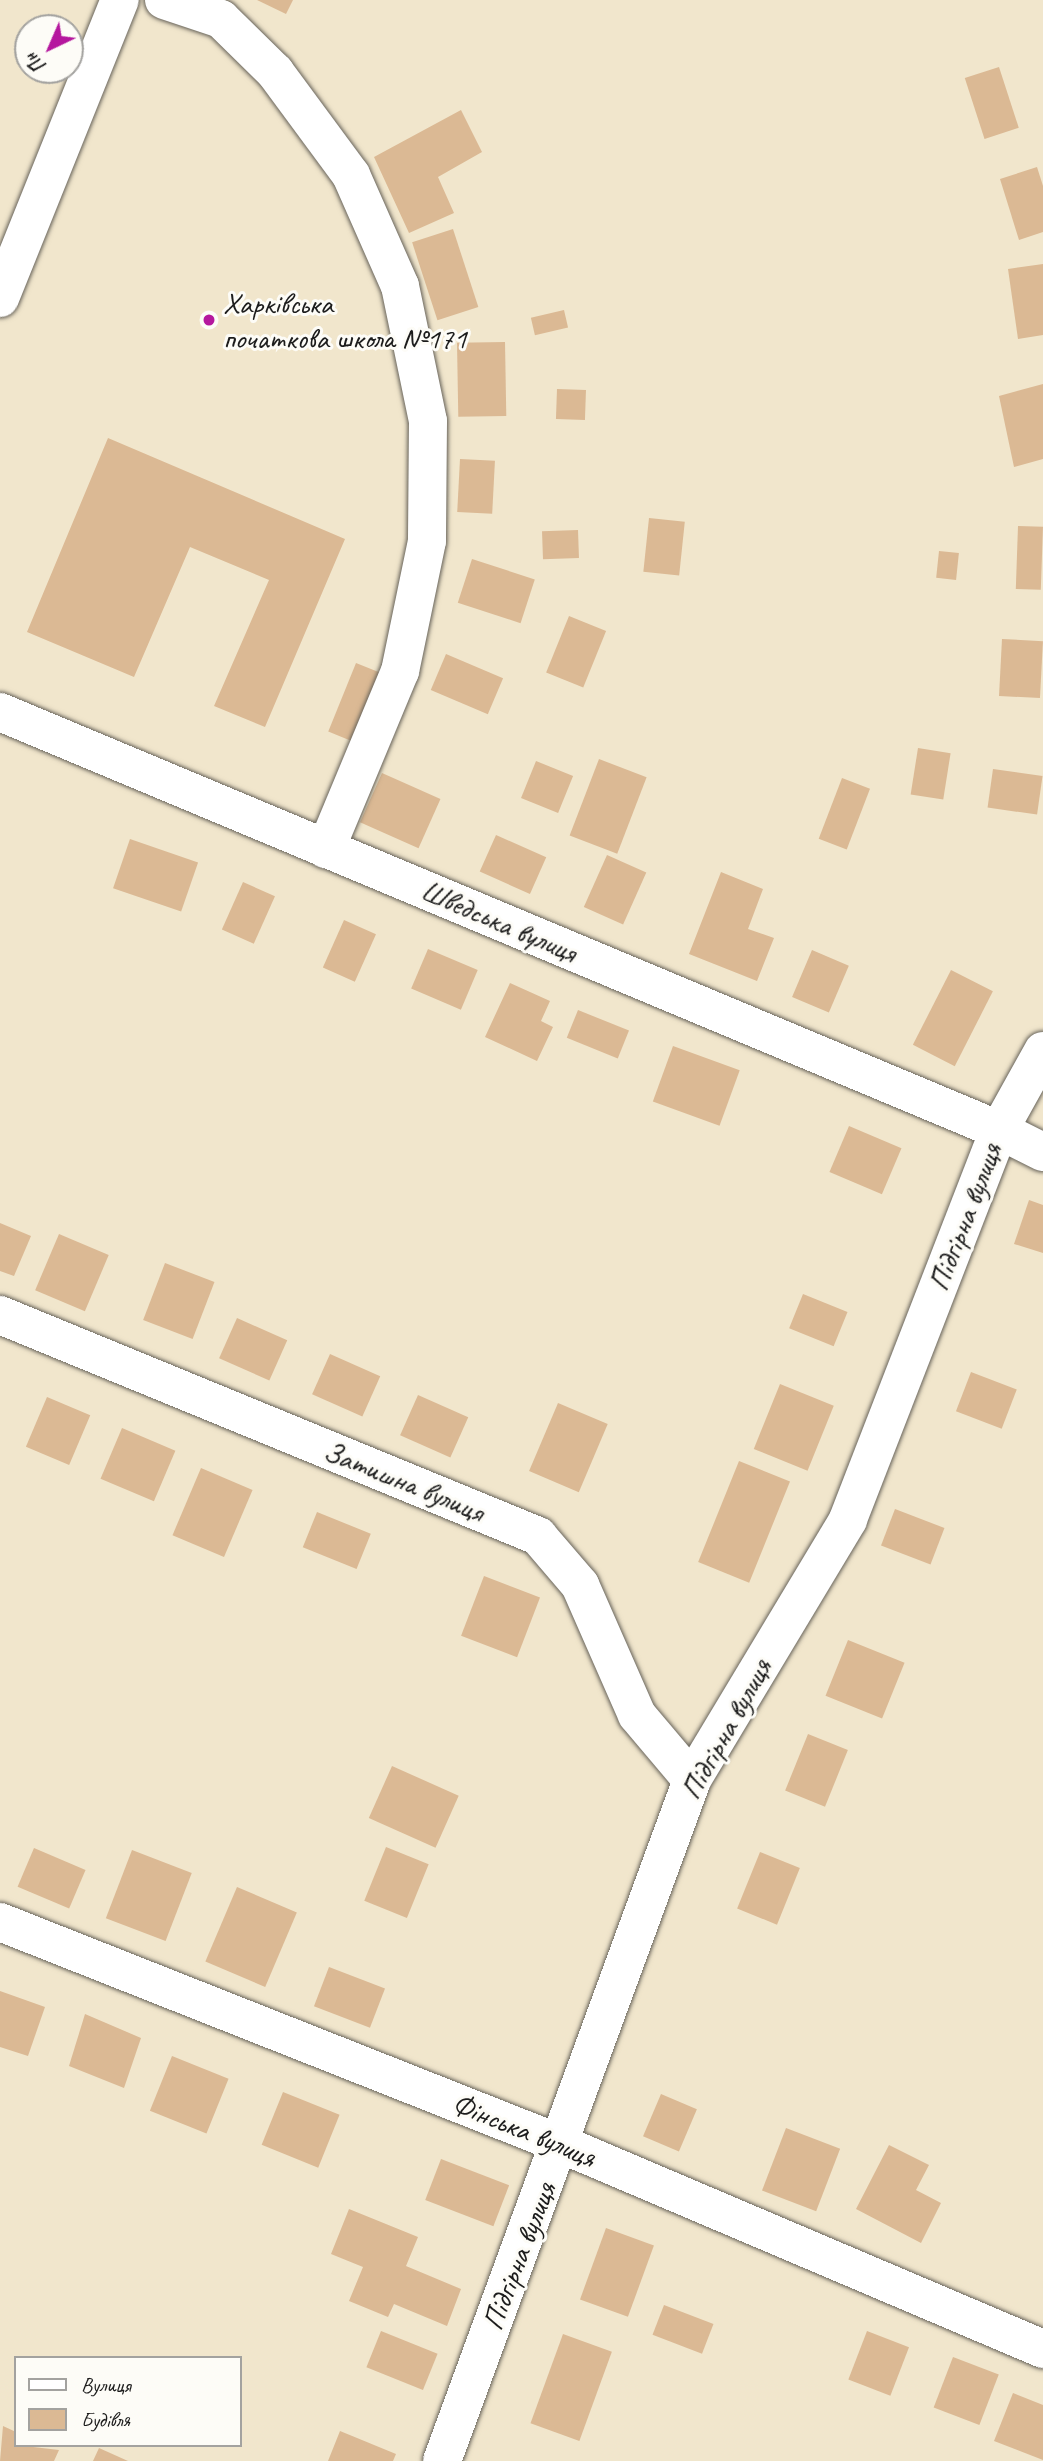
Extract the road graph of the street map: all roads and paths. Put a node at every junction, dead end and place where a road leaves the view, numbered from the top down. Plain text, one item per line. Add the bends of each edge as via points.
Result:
1 (120, 0) edge
2 (164, 0) edge
3 (0, 298) edge
4 (0, 712) edge
5 (326, 849) junction
6 (1043, 1051) edge
7 (999, 1130) junction
8 (1043, 1152) edge
9 (0, 1315) edge
10 (692, 1780) junction
11 (0, 1922) edge
12 (561, 2144) junction
13 (1043, 2349) edge
14 (442, 2461) edge

1 - 3 street
2 - 5 street via 221,19 275,72 351,175 400,286 428,421 427,541 400,671
4 - 5 street, Шведська вулиця
5 - 7 street, Шведська вулиця
6 - 7 street, Підгірна вулиця
7 - 8 street, Шведська вулиця
7 - 10 street, Підгірна вулиця via 848,1520
9 - 10 street, Затишна вулиця via 538,1536 580,1585 637,1715
10 - 12 street, Підгірна вулиця
11 - 12 street, Фінська вулиця
12 - 13 street, Фінська вулиця
12 - 14 street, Підгірна вулиця

